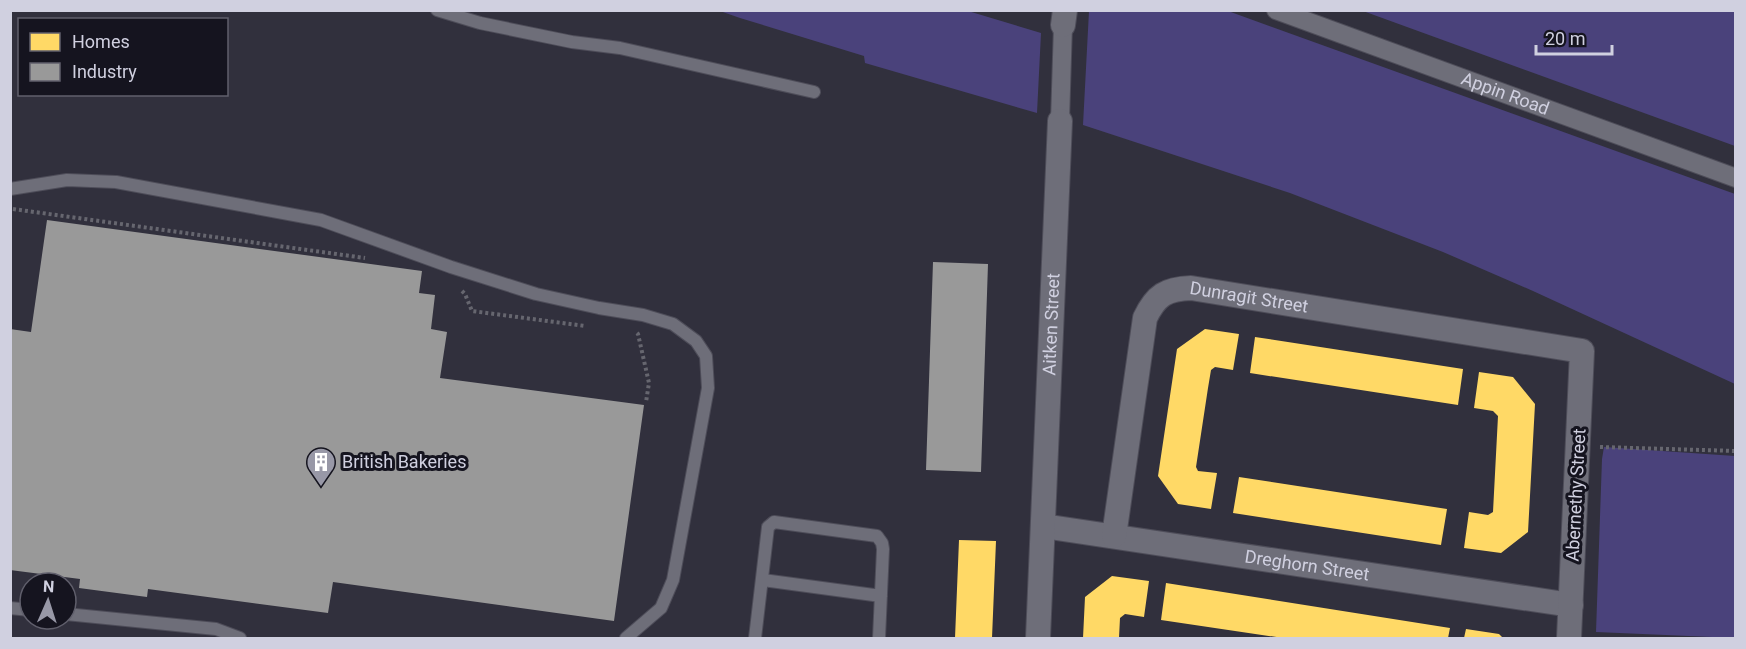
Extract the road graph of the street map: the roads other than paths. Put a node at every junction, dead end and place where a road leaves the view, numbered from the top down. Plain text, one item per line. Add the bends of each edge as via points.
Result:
1 (437, 10) edge
2 (1276, 10) edge
3 (1064, 18) edge
4 (814, 92) dead end
5 (1060, 121) joint
6 (1736, 178) edge
7 (10, 189) edge
8 (1582, 351) joint
9 (1043, 526) junction
10 (1114, 536) junction
11 (763, 580) junction
12 (881, 596) junction
13 (1571, 605) junction
14 (78, 615) edge
15 (626, 638) edge
16 (755, 638) edge
17 (240, 639) edge
18 (761, 639) edge
19 (879, 639) edge
20 (1038, 639) edge
21 (1569, 639) edge

1 - 4 lane via 480,23 620,48
2 - 6 street, Appin Road
3 - 5 street, Aitken Street
5 - 9 street, Aitken Street
7 - 15 lane via 67,180 116,182 321,220 536,294 673,324 696,341 706,356 708,388 673,580 661,608
8 - 10 street, Dunragit Street via 1176,288 1162,294 1145,318
8 - 13 street, Abernethy Street
9 - 10 street, Dreghorn Street
9 - 20 street, Aitken Street
10 - 13 street, Dreghorn Street
11 - 12 lane
11 - 12 lane via 768,527 774,522 877,537 883,549
11 - 16 lane
12 - 19 lane
13 - 21 street, Abernethy Street
14 - 17 lane via 216,629
16 - 18 lane

